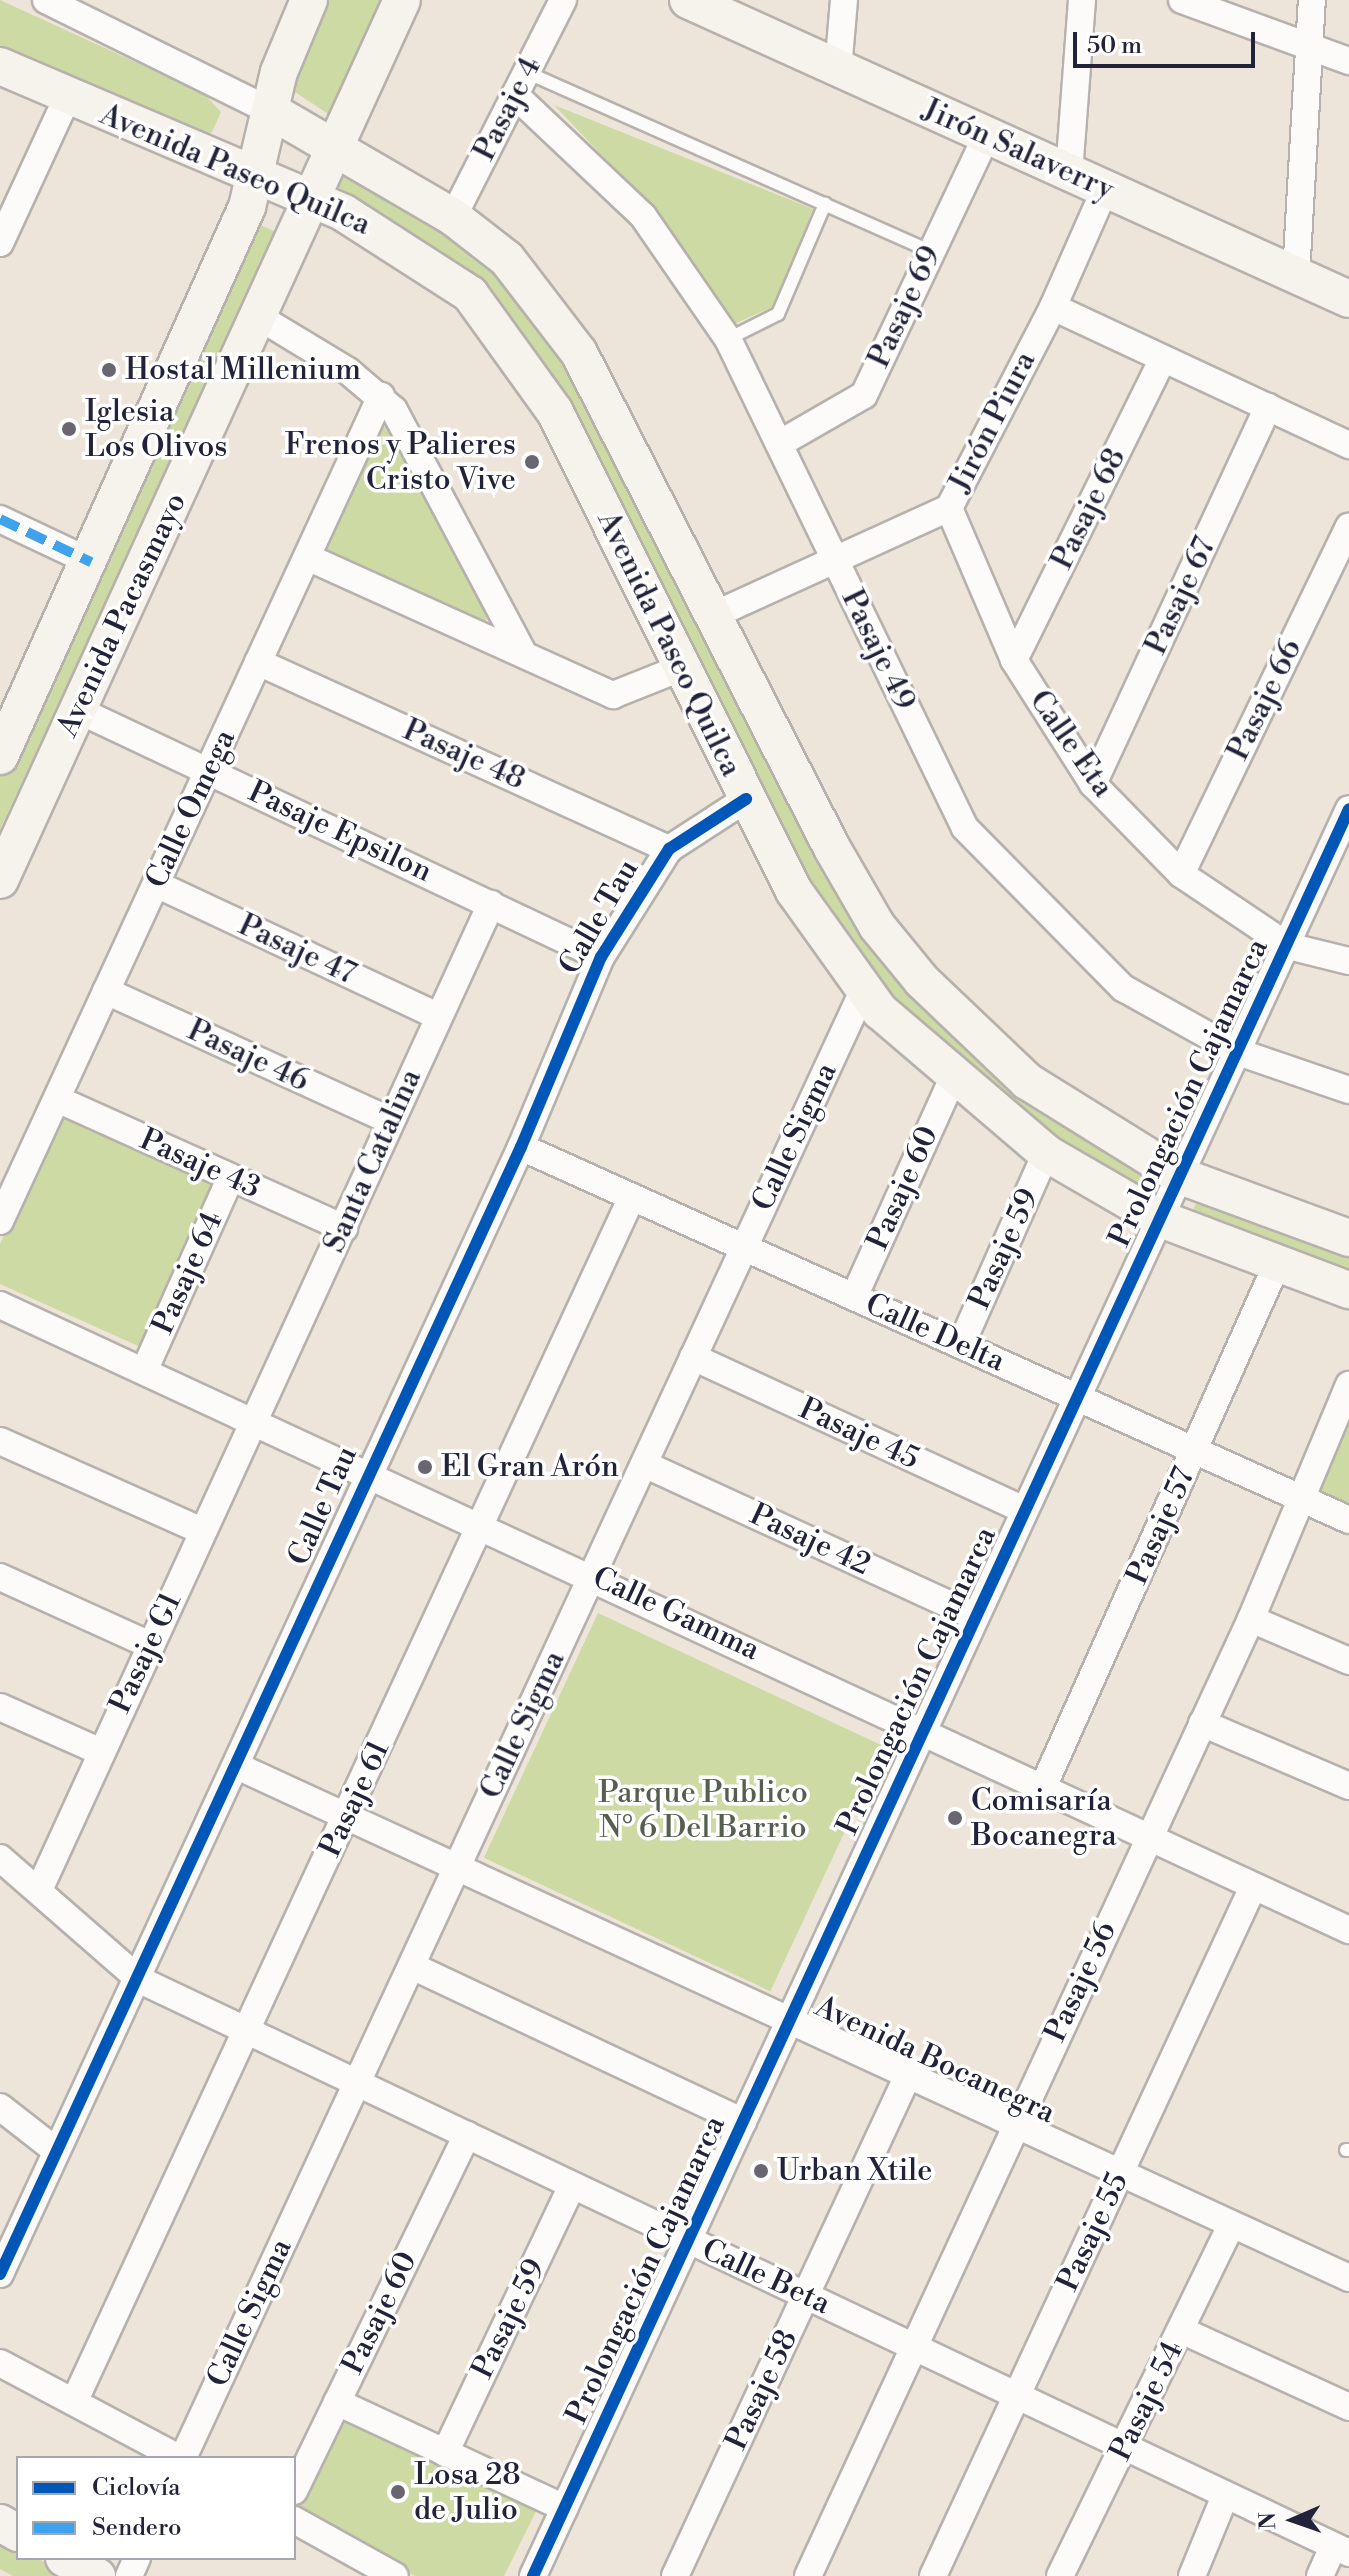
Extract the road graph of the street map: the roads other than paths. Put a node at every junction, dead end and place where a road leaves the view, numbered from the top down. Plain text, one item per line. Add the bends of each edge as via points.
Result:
1 (46, 0) edge
2 (309, 0) edge
3 (402, 0) edge
4 (563, 0) edge
5 (688, 0) edge
6 (844, 0) edge
7 (1082, 0) edge
8 (1182, 0) edge
9 (1312, 0) edge
10 (1310, 46) junction
11 (1349, 61) edge
12 (0, 66) edge
13 (838, 70) junction
14 (520, 84) junction
15 (67, 98) junction
16 (271, 111) junction
17 (986, 137) junction
18 (336, 148) junction
19 (1069, 173) junction
20 (256, 174) junction
21 (1105, 189) junction
22 (312, 199) junction
23 (825, 204) junction
24 (453, 217) junction
25 (0, 243) edge
26 (932, 252) junction
27 (1296, 275) junction
28 (1349, 299) edge
29 (1053, 307) junction
30 (259, 317) junction
31 (728, 339) junction
32 (1163, 359) junction
33 (381, 396) junction
34 (1268, 407) junction
35 (784, 441) junction
36 (1349, 445) edge
37 (949, 508) junction
38 (0, 519) edge
39 (1349, 527) edge
40 (307, 557) junction
41 (834, 559) junction
42 (91, 562) junction
43 (714, 615) junction
44 (524, 655) junction
45 (1014, 660) junction
46 (258, 662) junction
47 (681, 668) junction
48 (78, 710) junction
49 (0, 756) edge
50 (208, 770) junction
51 (1093, 784) junction
52 (746, 799) junction
53 (1349, 809) edge
54 (669, 849) junction
55 (1181, 874) junction
56 (0, 880) edge
57 (156, 884) junction
58 (491, 904) junction
59 (1288, 946) junction
60 (601, 957) junction
61 (1349, 961) edge
62 (106, 991) junction
63 (863, 991) junction
64 (438, 1016) junction
65 (1238, 1052) junction
66 (952, 1080) junction
67 (1349, 1090) edge
68 (57, 1099) junction
69 (391, 1121) junction
70 (521, 1147) junction
71 (1046, 1153) junction
72 (1178, 1175) junction
73 (231, 1177) junction
74 (632, 1197) junction
75 (1158, 1218) junction
76 (0, 1221) edge
77 (344, 1228) junction
78 (1349, 1238) edge
79 (744, 1247) junction
80 (1276, 1266) junction
81 (1349, 1290) edge
82 (854, 1297) junction
83 (0, 1305) edge
84 (961, 1345) junction
85 (693, 1357) junction
86 (145, 1369) junction
87 (1349, 1385) edge
88 (1076, 1397) junction
89 (255, 1417) junction
90 (0, 1441) edge
91 (1195, 1450) junction
92 (644, 1464) junction
93 (366, 1471) junction
94 (1305, 1500) junction
95 (1024, 1510) junction
96 (1349, 1520) edge
97 (482, 1524) junction
98 (202, 1531) junction
99 (592, 1576) junction
100 (0, 1577) edge
101 (975, 1616) junction
102 (1251, 1619) junction
103 (150, 1645) junction
104 (1349, 1661) edge
105 (0, 1707) edge
106 (1202, 1723) junction
107 (923, 1729) junction
108 (101, 1752) junction
109 (237, 1766) junction
110 (1044, 1785) junction
111 (1349, 1786) edge
112 (347, 1817) junction
113 (1149, 1839) junction
114 (0, 1858) edge
115 (458, 1866) junction
116 (1253, 1887) junction
117 (39, 1890) junction
118 (1349, 1930) edge
119 (412, 1966) junction
120 (140, 1980) junction
121 (789, 2020) junction
122 (248, 2031) junction
123 (909, 2073) junction
124 (357, 2083) junction
125 (0, 2107) edge
126 (743, 2122) junction
127 (1014, 2123) junction
128 (467, 2135) junction
129 (55, 2150) junction
130 (1118, 2178) junction
131 (572, 2186) junction
132 (1231, 2225) junction
133 (688, 2240) junction
134 (0, 2274) edge
135 (1349, 2278) edge
136 (806, 2296) junction
137 (1181, 2330) junction
138 (912, 2347) junction
139 (0, 2363) edge
140 (1017, 2397) junction
141 (75, 2400) junction
142 (337, 2402) junction
143 (1349, 2407) edge
144 (1125, 2446) junction
145 (445, 2453) junction
146 (177, 2456) edge
147 (182, 2456) edge
148 (296, 2487) edge
149 (1225, 2496) junction
150 (564, 2508) junction
151 (296, 2521) edge
152 (1341, 2550) edge
153 (68, 2560) edge
154 (97, 2576) edge
155 (395, 2576) edge
156 (533, 2576) edge
157 (675, 2576) edge
158 (808, 2576) edge
159 (933, 2576) edge
160 (1060, 2576) edge
161 (1192, 2576) edge
162 (1320, 2576) edge

1 - 16 street, Avenida Paseo Quilca
2 - 16 main road, Avenida Pacasmayo
3 - 18 main road, Avenida Pacasmayo
4 - 14 street, Pasaje 4
5 - 13 main road, Jirón Salaverry
6 - 13 street
7 - 19 street
8 - 10 street
9 - 10 street
10 - 11 street
10 - 27 street
12 - 15 main road, Avenida Paseo Quilca
13 - 17 main road, Jirón Salaverry
14 - 23 lane
14 - 24 street, Pasaje 4
14 - 31 street, Pasaje 49 via 643,216
15 - 20 main road, Avenida Paseo Quilca
15 - 25 street
16 - 18 main road, Avenida Paseo Quilca
16 - 20 main road, Avenida Pacasmayo
17 - 19 main road, Jirón Salaverry
17 - 26 street, Pasaje 69
18 - 22 main road, Avenida Pacasmayo
18 - 24 main road, Avenida Paseo Quilca
19 - 21 main road, Jirón Salaverry
20 - 22 main road, Avenida Paseo Quilca
20 - 42 main road, Avenida Pacasmayo
21 - 27 main road, Jirón Salaverry
21 - 29 street, Jirón Piura
22 - 30 main road, Avenida Pacasmayo
22 - 47 main road, Avenida Paseo Quilca via 365,224 470,294 517,352 555,412
23 - 26 lane
23 - 31 lane via 778,314
24 - 43 main road, Avenida Paseo Quilca via 507,259 579,353
26 - 35 street, Pasaje 69 via 864,395
27 - 28 main road, Jirón Salaverry
29 - 32 street
29 - 37 street, Jirón Piura
30 - 33 street
30 - 48 main road, Avenida Pacasmayo
31 - 35 street, Pasaje 49
32 - 34 street
32 - 45 street, Pasaje 68
33 - 40 street, Calle Omega
33 - 44 street via 411,435
34 - 36 street
34 - 51 street, Pasaje 67
35 - 41 street, Pasaje 49
37 - 41 street, Jirón Piura
37 - 45 street, Calle Eta
38 - 42 street
39 - 55 street, Pasaje 66
40 - 44 street
40 - 46 street, Calle Omega
41 - 43 street, Jirón Piura
41 - 65 street, Pasaje 49 via 965,828 1123,988
42 - 49 main road, Avenida Pacasmayo
43 - 72 main road, Avenida Paseo Quilca via 832,848 877,926 922,981 1027,1081
44 - 47 street via 613,695
45 - 51 street, Calle Eta
46 - 50 street, Calle Omega
46 - 54 street, Pasaje 48
47 - 52 main road, Avenida Paseo Quilca
48 - 50 street, Pasaje Epsilon
48 - 56 main road, Avenida Pacasmayo
50 - 57 street, Calle Omega
50 - 58 street, Pasaje Epsilon
51 - 55 street, Calle Eta
52 - 54 street, Calle Tau
52 - 63 main road, Avenida Paseo Quilca via 794,891
53 - 59 street, Prolongación Cajamarca
54 - 60 street, Calle Tau
55 - 59 street, Calle Eta
57 - 62 street, Calle Omega
57 - 64 street, Pasaje 47
58 - 60 street, Pasaje Epsilon
58 - 64 street, Santa Catalina
59 - 61 street, Calle Eta
59 - 65 street, Prolongación Cajamarca
60 - 70 street, Calle Tau
62 - 68 street, Calle Omega
62 - 69 street, Pasaje 46
63 - 66 main road, Avenida Paseo Quilca
63 - 79 street, Calle Sigma
64 - 69 street, Santa Catalina
65 - 67 street, Pasaje 49
65 - 72 street, Prolongación Cajamarca
66 - 71 main road, Avenida Paseo Quilca
66 - 82 street, Pasaje 60
68 - 73 street, Pasaje 43
68 - 76 street, Calle Omega
69 - 77 street, Santa Catalina
70 - 74 street, Calle Delta
70 - 93 street, Calle Tau
71 - 75 main road, Avenida Paseo Quilca
71 - 84 street, Pasaje 59
72 - 75 street, Prolongación Cajamarca
72 - 78 main road, Avenida Paseo Quilca
73 - 77 street, Pasaje 43
73 - 86 street, Pasaje 64
74 - 79 street, Calle Delta
74 - 97 street, Pasaje 61
75 - 80 main road, Avenida Paseo Quilca
75 - 88 street, Prolongación Cajamarca
77 - 89 street, Santa Catalina
79 - 82 street, Calle Delta
79 - 85 street, Calle Sigma
80 - 81 main road, Avenida Paseo Quilca
80 - 91 street, Pasaje 57
82 - 84 street, Calle Delta
83 - 86 street, Calle Gamma
84 - 88 street, Calle Delta
85 - 92 street, Calle Sigma
85 - 95 street, Pasaje 45
86 - 89 street, Calle Gamma
87 - 94 street, Pasaje 56
88 - 91 street, Calle Delta
88 - 95 street, Prolongación Cajamarca
89 - 93 street, Calle Gamma
89 - 98 street, Pasaje G1
90 - 98 street
91 - 94 street, Calle Delta
91 - 110 street, Pasaje 57
92 - 99 street, Calle Sigma
92 - 101 street, Pasaje 42
93 - 97 street, Calle Gamma
93 - 109 street, Calle Tau
94 - 96 street, Calle Delta
94 - 102 street, Pasaje 56
95 - 101 street, Prolongación Cajamarca
97 - 99 street, Calle Gamma
97 - 112 street, Pasaje 61
98 - 103 street, Pasaje G1
99 - 107 street, Calle Gamma
99 - 115 street, Calle Sigma
100 - 103 street
101 - 107 street, Prolongación Cajamarca
102 - 104 street
102 - 106 street, Pasaje 56
103 - 108 street, Pasaje G1
105 - 108 street
106 - 111 street
106 - 113 street, Pasaje 56
107 - 110 street, Calle Gamma
107 - 121 street, Prolongación Cajamarca
108 - 117 street, Pasaje G1
109 - 112 street, Avenida Bocanegra
109 - 120 street, Calle Tau
110 - 113 street, Calle Gamma
112 - 115 street, Avenida Bocanegra
112 - 122 street, Pasaje 61
113 - 116 street, Calle Gamma
113 - 127 street, Pasaje 56
114 - 117 street, Calle Beta
115 - 119 street, Calle Sigma
115 - 121 street, Avenida Bocanegra
116 - 118 street, Calle Gamma
116 - 130 street, Pasaje 55
117 - 120 street, Calle Beta
119 - 124 street, Calle Sigma
119 - 126 street
120 - 122 street, Calle Beta
120 - 129 street, Calle Tau
121 - 123 street, Avenida Bocanegra
121 - 126 street, Prolongación Cajamarca
122 - 124 street, Calle Beta
122 - 141 street, Pasaje 61
123 - 127 street, Avenida Bocanegra
123 - 136 street, Pasaje 58
124 - 128 street, Calle Beta
124 - 147 street, Calle Sigma
125 - 129 street
126 - 133 street, Prolongación Cajamarca
127 - 130 street, Avenida Bocanegra
127 - 138 street, Pasaje 56
128 - 131 street, Calle Beta
128 - 142 street, Pasaje 60
129 - 134 street, Calle Tau
130 - 132 street, Avenida Bocanegra
130 - 140 street, Pasaje 55
131 - 133 street, Calle Beta
131 - 145 street, Pasaje 59
132 - 135 street, Avenida Bocanegra
132 - 137 street, Pasaje 54
133 - 136 street, Calle Beta
133 - 150 street, Prolongación Cajamarca
136 - 138 street, Calle Beta
136 - 157 street, Pasaje 58
137 - 143 street
137 - 144 street, Pasaje 54
138 - 140 street, Calle Beta
138 - 158 street, Pasaje 56
139 - 141 street
140 - 144 street, Calle Beta
140 - 159 street, Pasaje 55
141 - 146 street
142 - 145 street
142 - 148 street, Pasaje 60
144 - 149 street, Calle Beta
144 - 160 street, Pasaje 54
145 - 150 street
149 - 152 street, Calle Beta
149 - 161 street
150 - 156 street, Prolongación Cajamarca
151 - 155 street
152 - 162 street
153 - 154 main road

